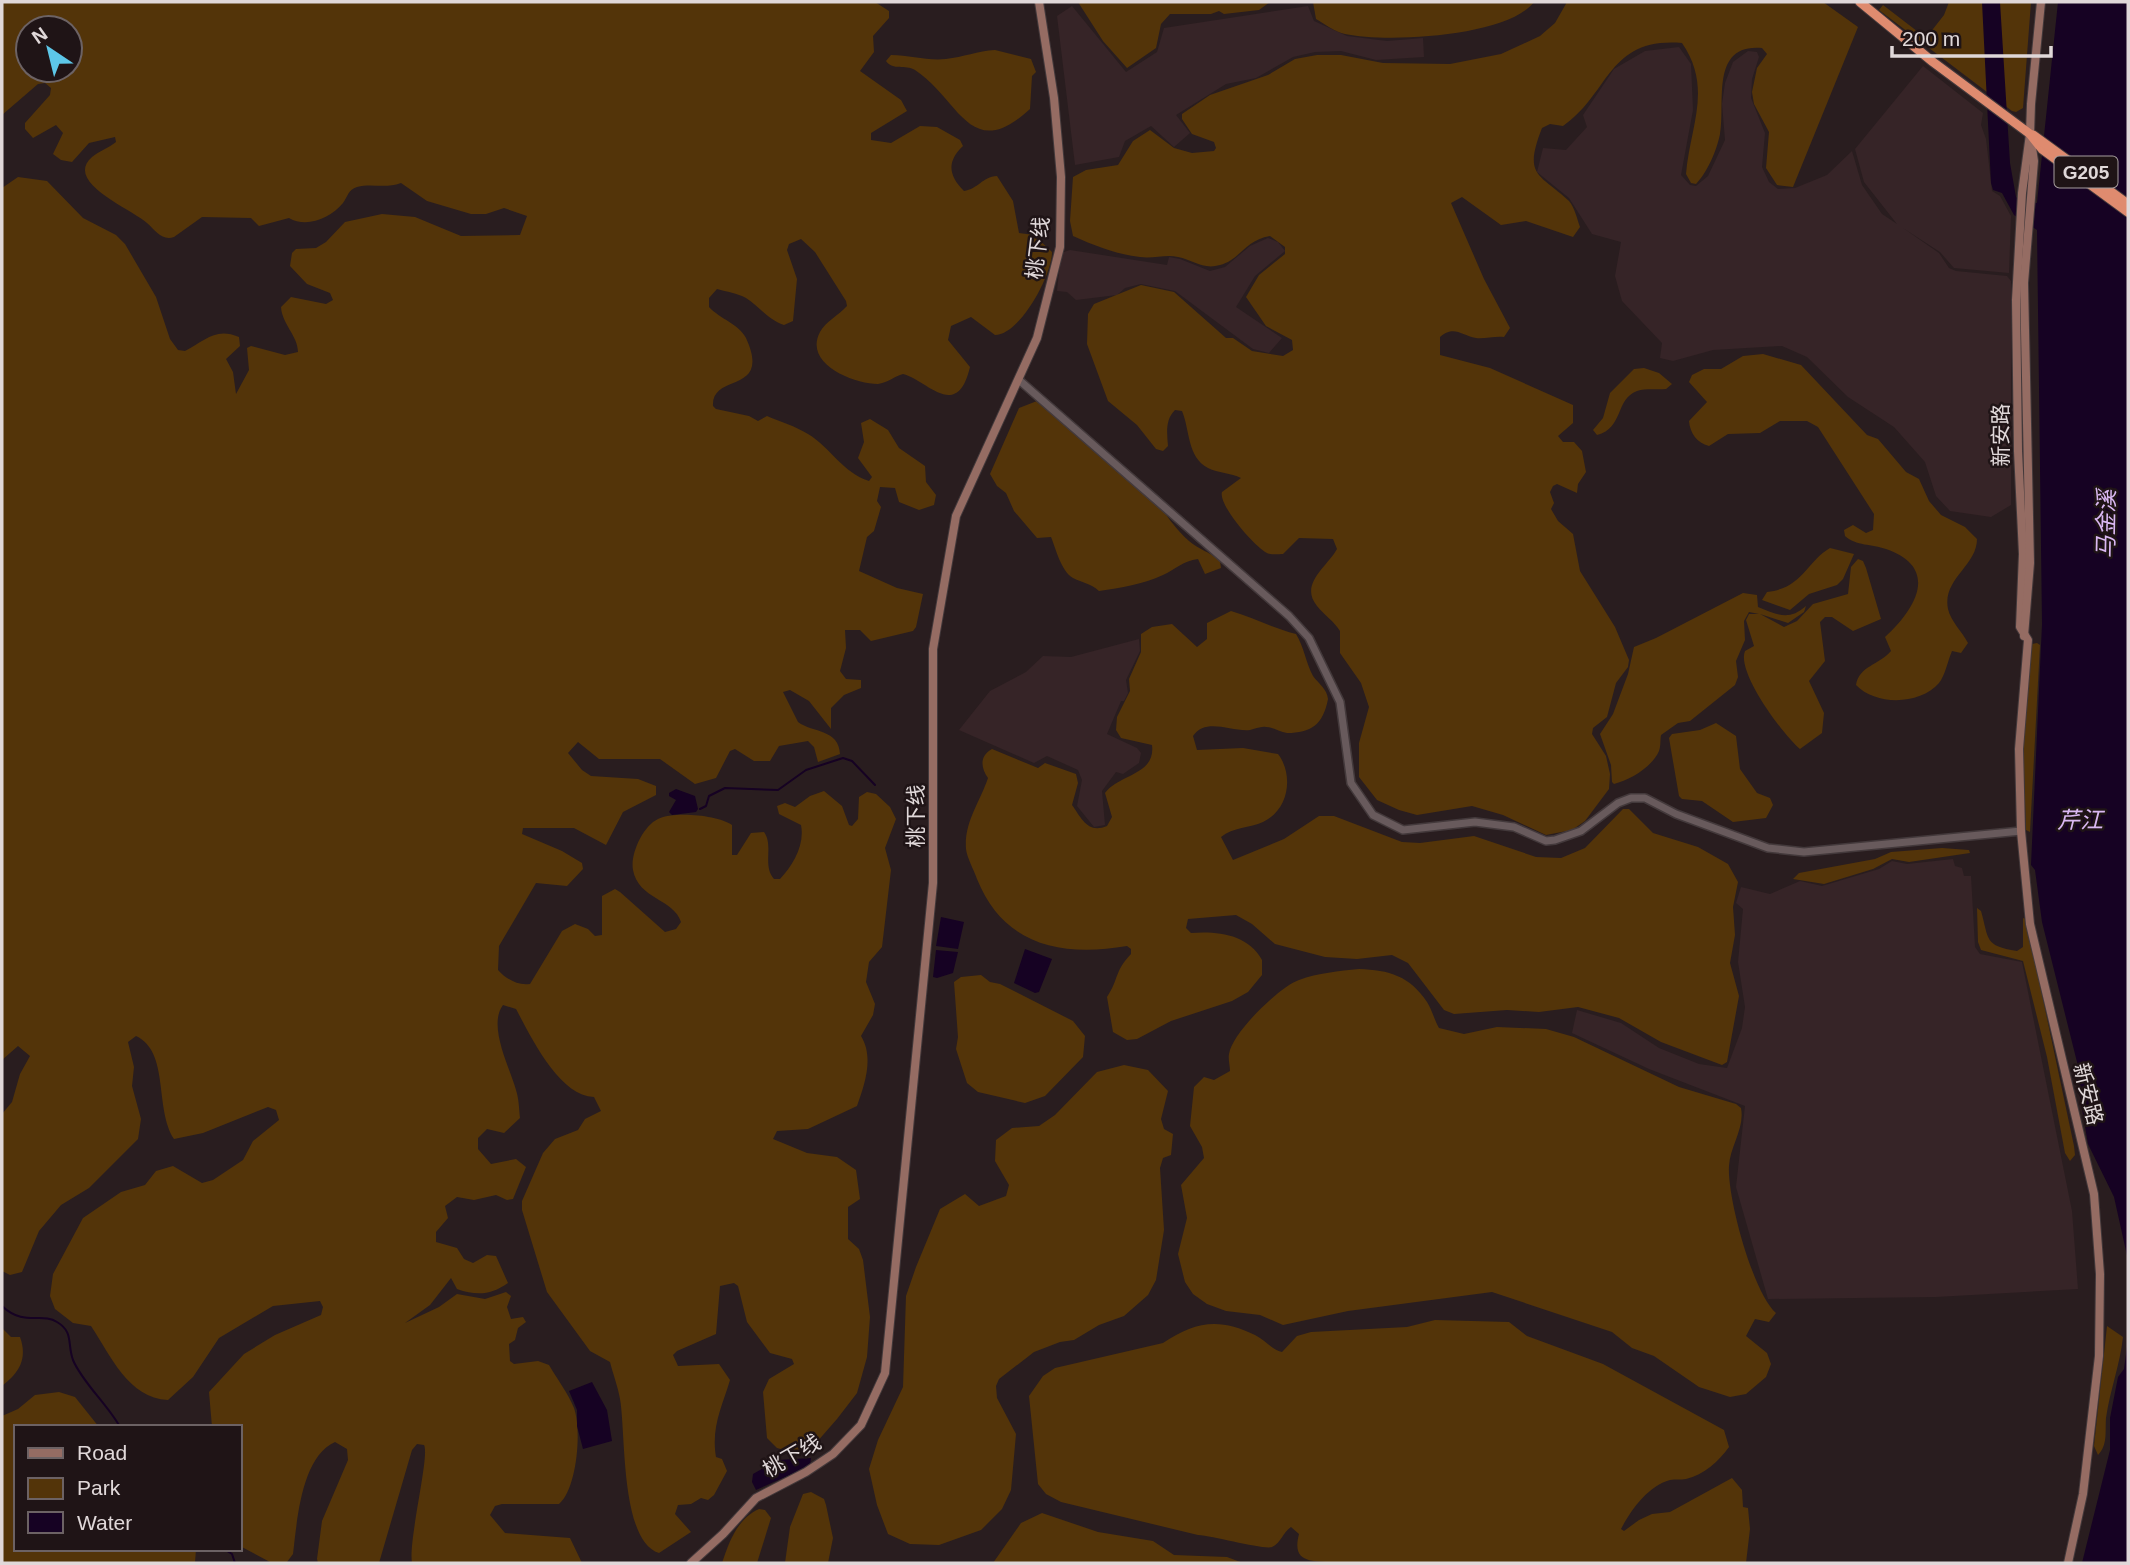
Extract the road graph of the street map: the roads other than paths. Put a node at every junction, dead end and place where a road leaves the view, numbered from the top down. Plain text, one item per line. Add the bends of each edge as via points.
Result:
1 (1039, 2) edge
2 (1860, 2) edge
3 (2041, 2) edge
4 (1870, 6) edge
5 (2031, 134) junction
6 (2043, 144) junction
7 (2128, 204) edge
8 (2128, 212) edge
9 (1019, 380) junction
10 (2021, 831) junction
11 (691, 1563) edge
12 (2068, 1563) edge

1 - 9 main road, 桃下线 via 1061,177 1060,247 1040,327
2 - 4 highway, G205
3 - 5 main road
4 - 5 highway, G205
5 - 6 highway, G205
5 - 10 main road, 新安路 via 2016,300 2023,554 2020,627 2028,640 2019,749
6 - 7 highway, G205
6 - 8 highway
9 - 10 street via 1309,638 1340,702 1351,783 1373,815 1403,830 1475,822 1514,827 1545,841 1555,840 1581,831 1618,803 1645,798 1768,848 1804,852
9 - 11 main road, 桃下线 via 956,516 933,649 933,883 885,1373 861,1425 833,1454 756,1497
10 - 12 main road, 新安路 via 2030,923 2094,1194 2100,1262 2099,1356 2083,1493

